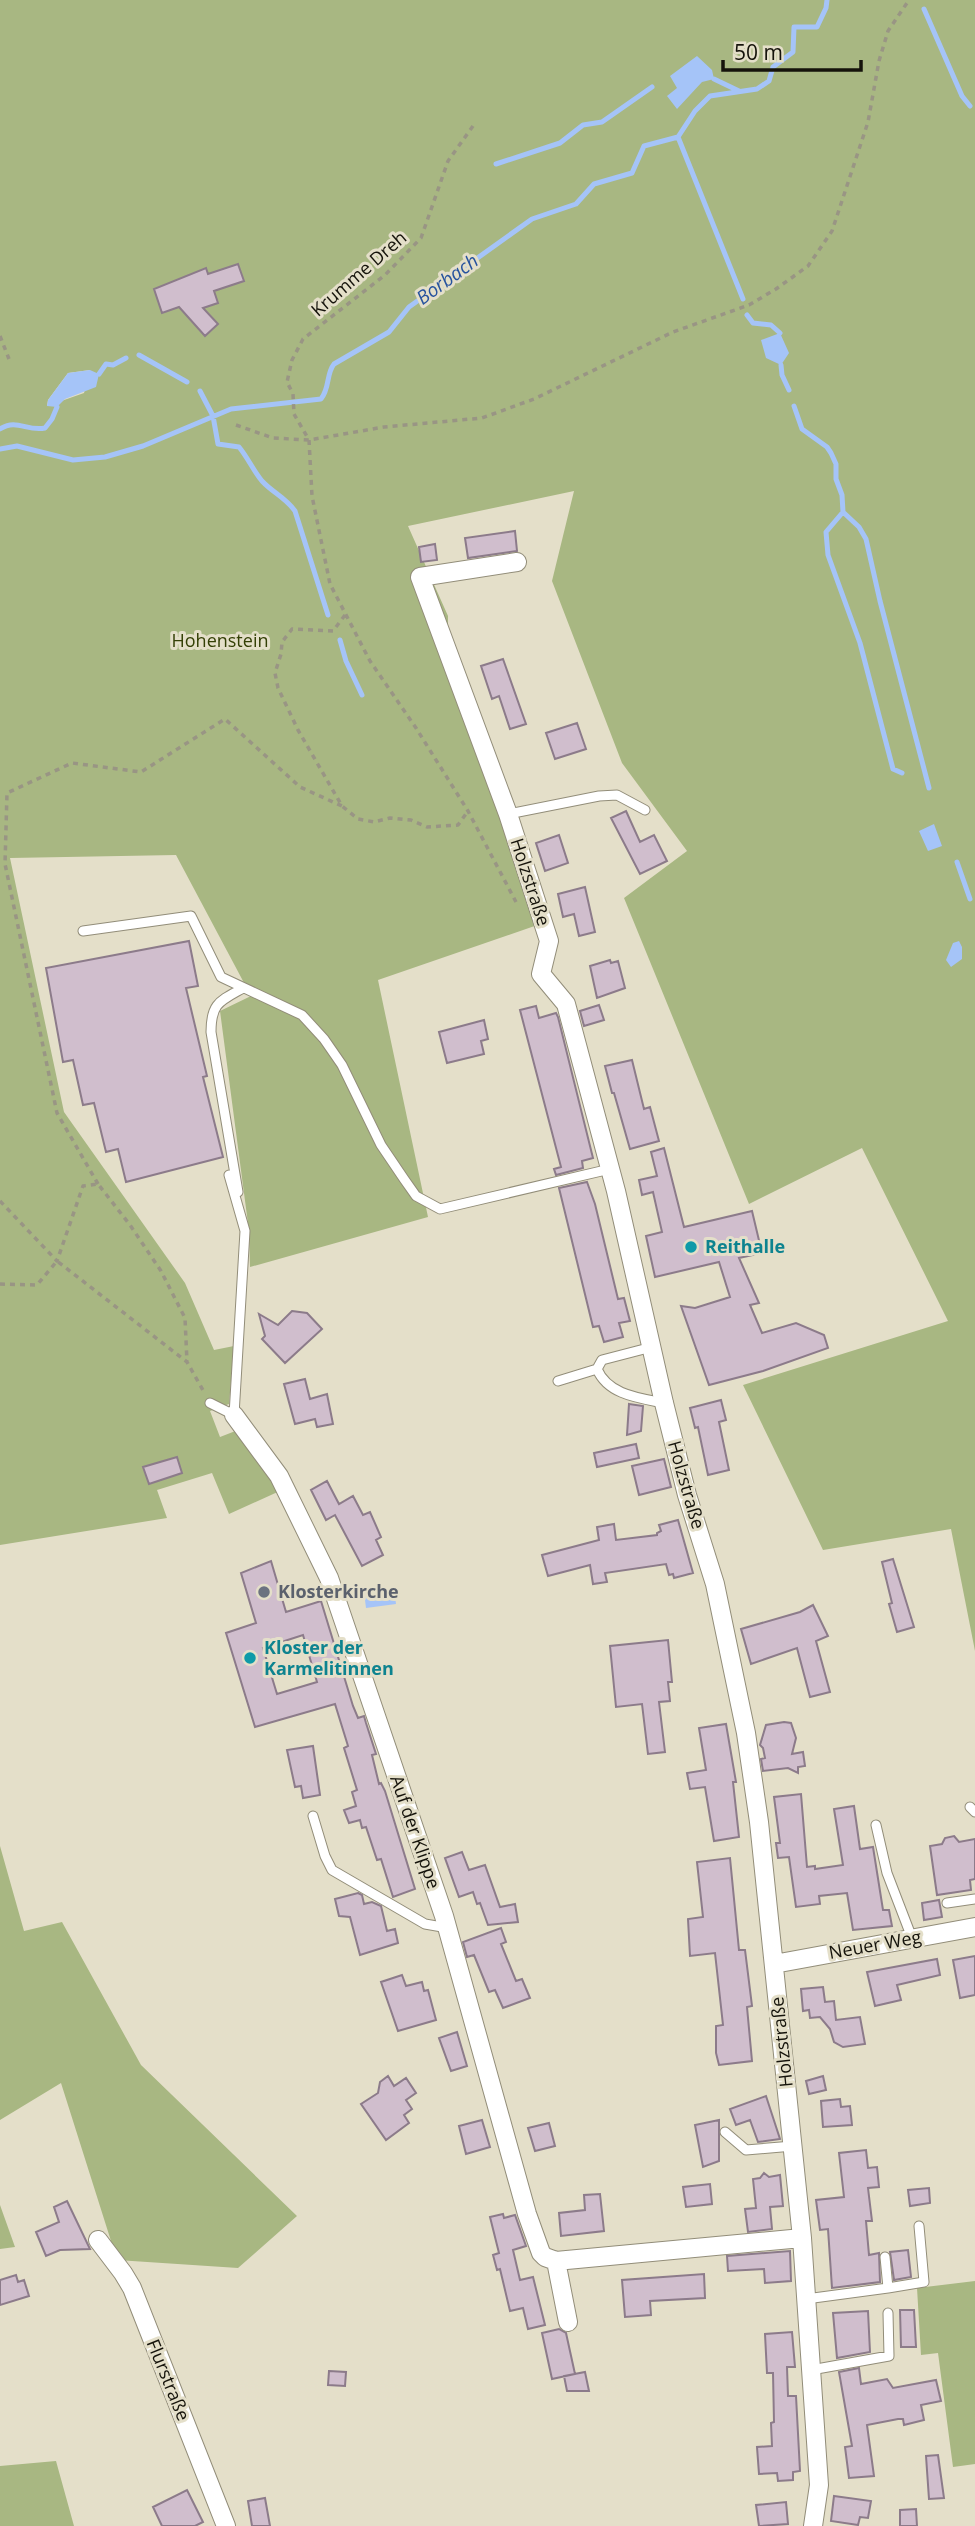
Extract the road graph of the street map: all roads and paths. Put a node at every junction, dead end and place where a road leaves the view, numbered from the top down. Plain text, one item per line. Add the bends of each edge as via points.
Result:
1 (909, 0) edge
2 (473, 126) dead end
3 (0, 336) edge
4 (9, 359) dead end
5 (236, 425) dead end
6 (309, 440) junction
7 (517, 562) dead end
8 (346, 614) junction
9 (342, 806) junction
10 (645, 810) dead end
11 (468, 811) junction
12 (508, 814) junction
13 (521, 911) dead end
14 (83, 931) dead end
15 (243, 988) junction
16 (610, 1169) junction
17 (229, 1175) dead end
18 (97, 1184) junction
19 (0, 1201) edge
20 (245, 1231) junction
21 (57, 1261) junction
22 (0, 1284) edge
23 (652, 1348) junction
24 (187, 1362) junction
25 (597, 1369) junction
26 (558, 1381) dead end
27 (210, 1403) joint
28 (664, 1403) junction
29 (234, 1415) junction
30 (313, 1816) dead end
31 (876, 1825) dead end
32 (975, 1899) edge
33 (947, 1903) dead end
34 (975, 1927) edge
35 (448, 1928) junction
36 (912, 1938) junction
37 (774, 1964) junction
38 (725, 2132) dead end
39 (793, 2146) junction
40 (919, 2227) dead end
41 (802, 2238) junction
42 (98, 2241) dead end
43 (885, 2257) dead end
44 (556, 2261) junction
45 (888, 2288) junction
46 (806, 2299) junction
47 (888, 2313) dead end
48 (568, 2322) dead end
49 (811, 2370) junction
50 (226, 2526) edge
51 (813, 2526) edge

1 - 6 path via 888,31 878,61 868,122 832,231 808,266 749,305 673,332 502,412
2 - 6 path, Krumme Dreh via 448,161 421,239 385,275 303,339 292,360 287,382 294,414
3 - 4 path
5 - 6 path via 272,438
6 - 8 path via 312,496 330,584
7 - 12 street, Holzstraße via 420,577
8 - 9 path via 333,631 292,629 282,642 275,673 298,730
8 - 11 path via 370,661
9 - 11 path via 366,821 390,817 440,828 458,825
9 - 18 path via 300,787 225,719 141,772 72,763 7,793 5,864 57,1113
10 - 12 lane via 617,795
11 - 13 path
12 - 16 street, Holzstraße via 549,941 541,974 566,1004
14 - 15 lane via 191,916 220,977
15 - 16 lane via 302,1015 324,1039 404,1180 416,1196 440,1209
15 - 20 lane via 217,1003 211,1032
16 - 23 street, Holzstraße
17 - 20 lane
18 - 21 path via 83,1186
18 - 24 path via 161,1271 185,1318
19 - 21 path
20 - 29 lane
21 - 22 path via 37,1285
21 - 24 path
23 - 25 lane via 602,1360
23 - 28 street, Holzstraße
24 - 27 path
25 - 26 lane
25 - 28 lane via 613,1388
27 - 29 lane
28 - 37 street, Holzstraße via 715,1584 746,1733
29 - 35 street, Auf der Klippe via 279,1476 329,1578
30 - 35 lane via 332,1870 425,1924
31 - 36 lane via 887,1873
32 - 33 lane
34 - 36 street, Neuer Weg
35 - 44 street, Auf der Klippe via 529,2223 541,2253
36 - 37 street, Neuer Weg
37 - 39 street, Holzstraße
38 - 39 lane via 746,2150
39 - 41 street, Holzstraße
40 - 45 lane via 924,2282
41 - 44 street
41 - 46 street, Holzstraße
42 - 50 street, Flurstraße via 132,2288
43 - 45 lane
44 - 48 street
45 - 46 lane
46 - 49 street, Holzstraße
47 - 49 lane via 889,2357
49 - 51 street, Holzstraße via 819,2484

